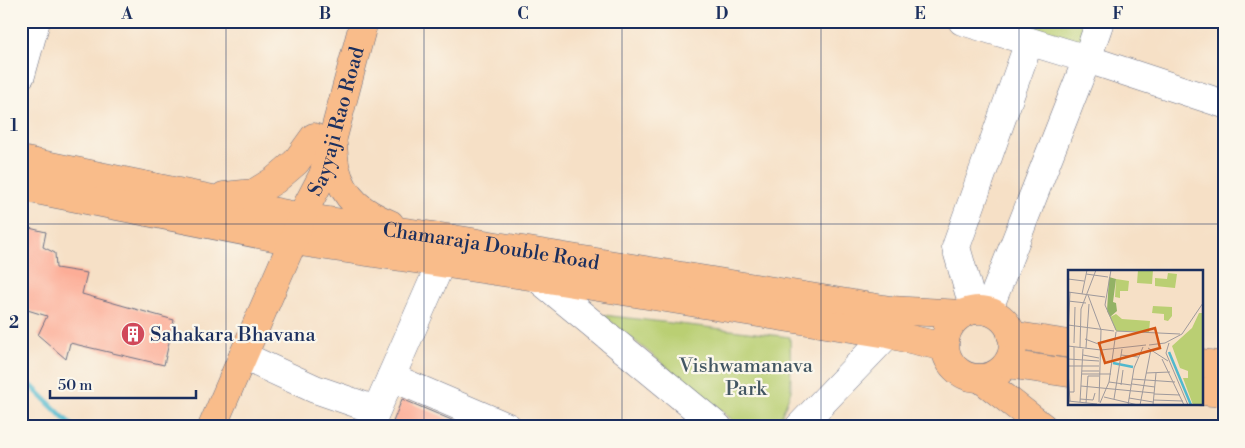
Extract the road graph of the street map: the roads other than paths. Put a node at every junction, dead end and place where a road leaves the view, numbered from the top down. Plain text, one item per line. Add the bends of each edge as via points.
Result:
1 (36, 21) edge
2 (345, 21) edge
3 (364, 21) edge
4 (962, 21) edge
5 (1100, 21) edge
6 (1029, 42) junction
7 (1087, 59) junction
8 (23, 60) edge
9 (1224, 104) edge
10 (323, 139) junction
11 (21, 160) edge
12 (21, 187) edge
13 (188, 194) junction
14 (297, 229) junction
15 (413, 233) junction
16 (441, 263) junction
17 (536, 277) junction
18 (975, 312) junction
19 (888, 334) junction
20 (1012, 335) junction
21 (1068, 344) edge
22 (944, 347) junction
23 (243, 356) junction
24 (1202, 363) edge
25 (1006, 364) junction
26 (1224, 366) edge
27 (1068, 373) edge
28 (391, 377) junction
29 (980, 378) junction
30 (1202, 390) edge
31 (1224, 394) edge
32 (373, 418) edge
33 (1040, 426) edge
34 (212, 427) edge
35 (508, 427) edge
36 (718, 427) edge
37 (799, 427) edge

1 - 8 street
2 - 10 main road, Sayyaji Rao Road
3 - 10 main road, Sayyaji Rao Road
4 - 6 street
5 - 7 street
6 - 7 street
6 - 18 street via 956,247
7 - 9 street
7 - 18 street
10 - 13 main road via 276,180 254,193 229,196
10 - 14 main road, Sayyaji Rao Road via 305,172
10 - 15 main road via 344,188 356,204 374,218
11 - 13 main road, Chamaraja Double Road
12 - 14 main road, Chamaraja Double Road
13 - 14 main road, Chamaraja Double Road
14 - 15 main road, Chamaraja Double Road
14 - 16 main road
14 - 23 main road, Sayyaji Rao Road
15 - 18 main road, Chamaraja Double Road via 890,310
16 - 17 main road
16 - 28 street
17 - 19 main road
17 - 36 street
18 - 20 main road via 998,316
18 - 22 main road via 952,322
19 - 22 main road
19 - 37 street
20 - 21 main road
20 - 25 main road via 1013,350
22 - 29 main road via 956,370
23 - 32 street
23 - 34 main road, Sayyaji Rao Road
24 - 26 main road
25 - 27 main road
25 - 29 main road via 995,374
28 - 32 street
28 - 35 street
29 - 33 main road
30 - 31 main road

